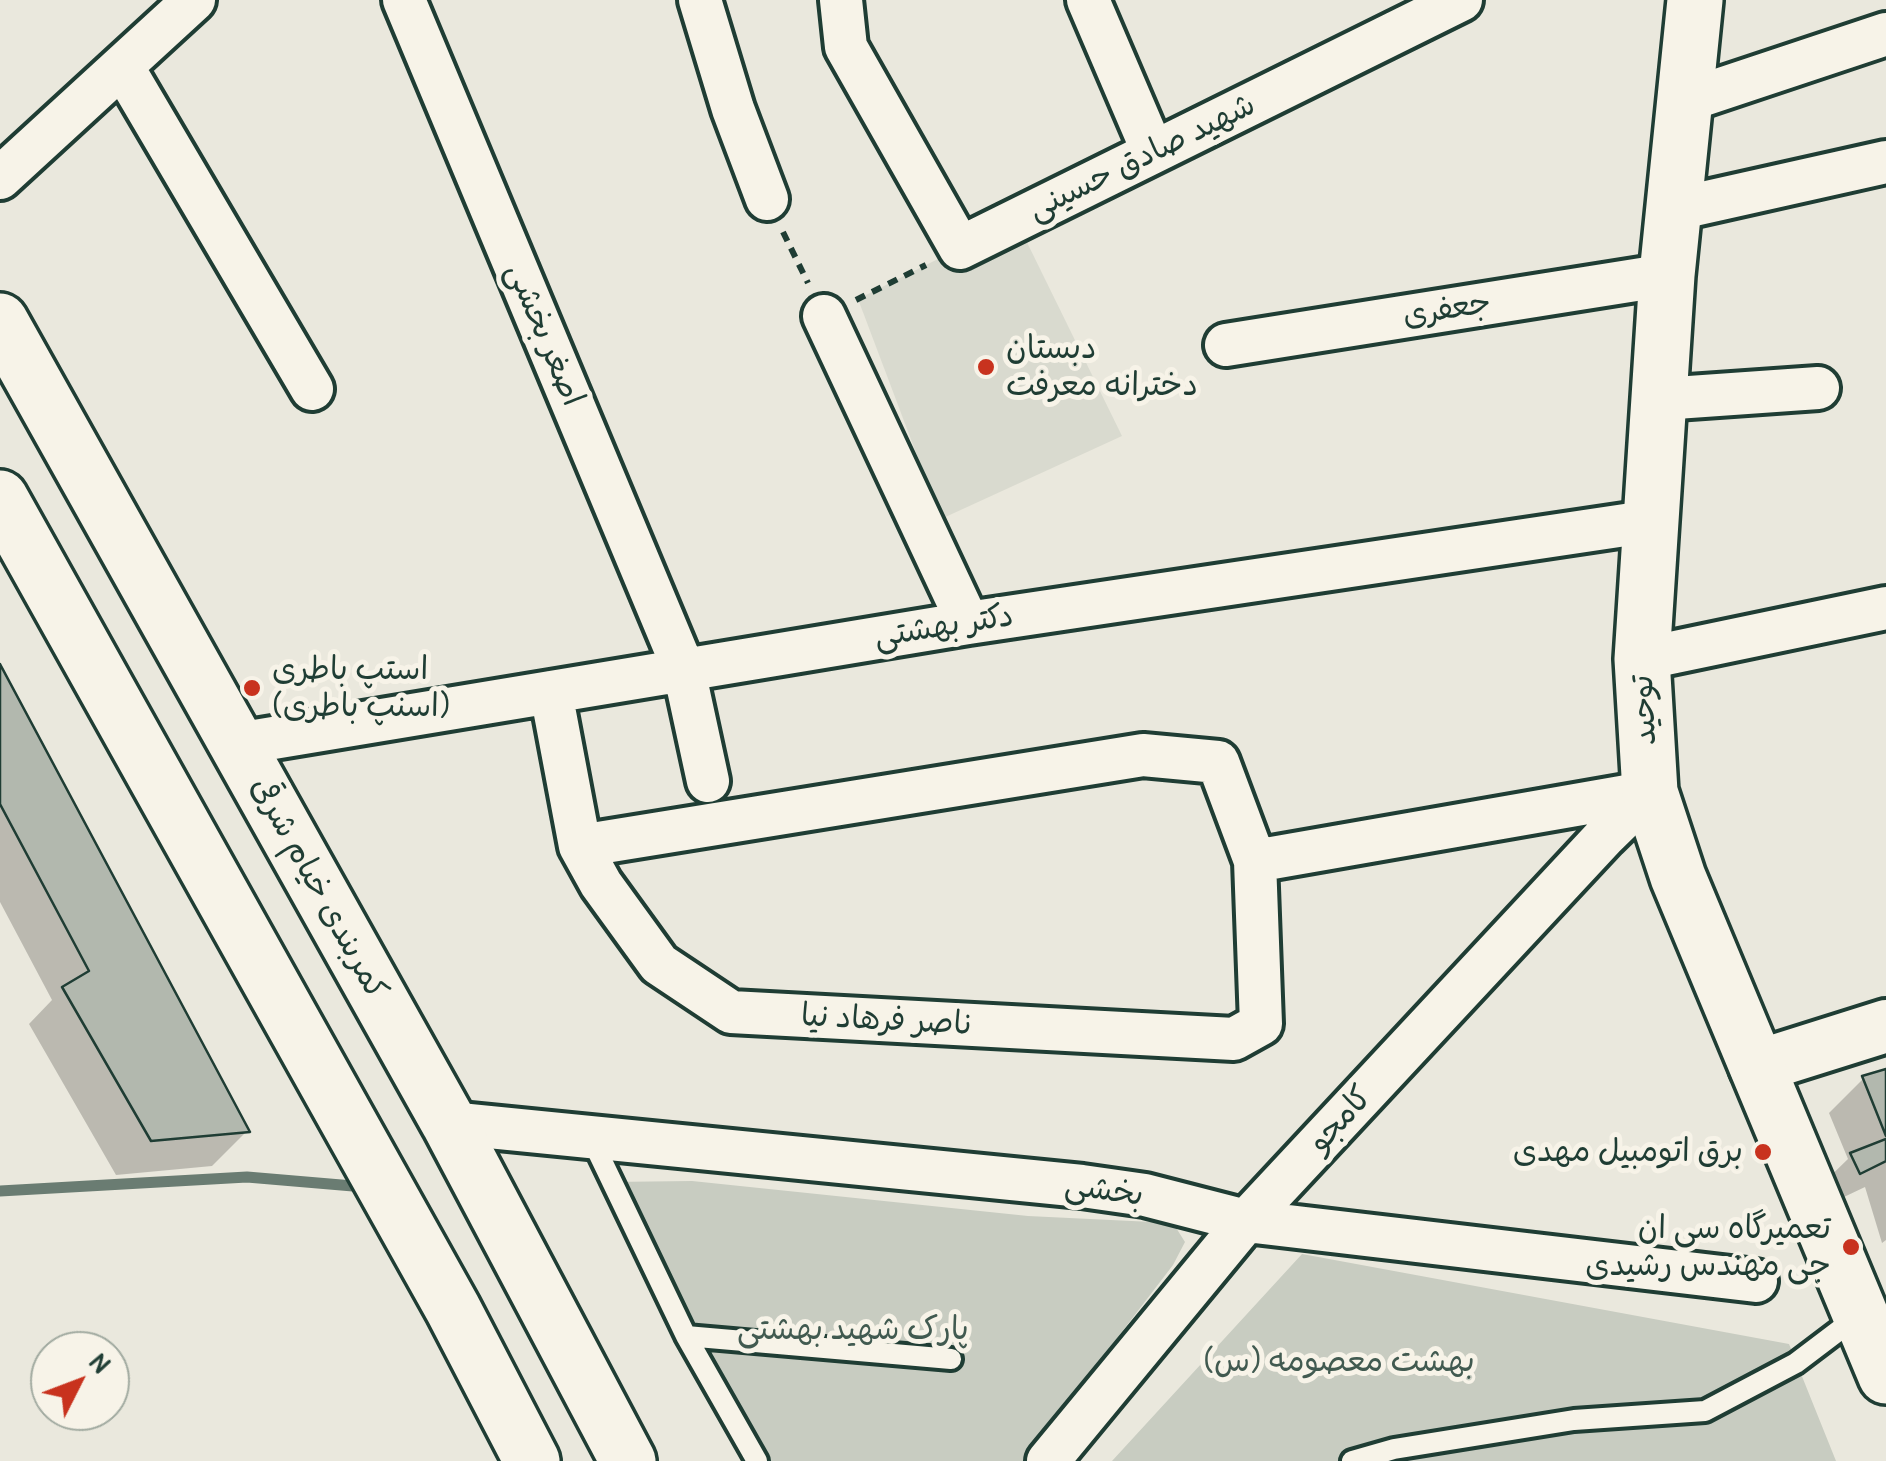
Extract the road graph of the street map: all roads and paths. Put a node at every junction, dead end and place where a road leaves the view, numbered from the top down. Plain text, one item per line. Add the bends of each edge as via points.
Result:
1 (194, 0) edge
2 (404, 0) edge
3 (700, 0) edge
4 (841, 0) edge
5 (1088, 0) edge
6 (1460, 0) edge
7 (1695, 0) edge
8 (1886, 34) edge
9 (122, 66) junction
10 (1685, 101) junction
11 (1154, 152) junction
12 (1886, 162) edge
13 (0, 178) edge
14 (767, 199) joint
15 (1676, 209) junction
16 (960, 248) junction
17 (1667, 275) junction
18 (824, 316) junction
19 (0, 322) edge
20 (1226, 345) dead end
21 (1818, 388) dead end
22 (312, 390) dead end
23 (1661, 399) junction
24 (0, 498) edge
25 (1652, 521) junction
26 (1886, 608) edge
27 (968, 623) junction
28 (1642, 659) junction
29 (684, 670) junction
30 (551, 692) junction
31 (236, 744) junction
32 (708, 781) dead end
33 (1650, 792) junction
34 (580, 846) junction
35 (1255, 860) junction
36 (1886, 1026) edge
37 (1756, 1067) junction
38 (449, 1123) junction
39 (591, 1138) junction
40 (1246, 1221) junction
41 (1756, 1282) dead end
42 (1873, 1306) edge
43 (686, 1336) junction
44 (951, 1360) dead end
45 (1886, 1376) edge
46 (532, 1461) edge
47 (628, 1461) edge
48 (757, 1461) edge
49 (1048, 1461) edge
50 (1352, 1461) edge

1 - 9 street
2 - 29 street, اصغر بخشی
3 - 14 street
4 - 16 street via 846,47
5 - 11 street
6 - 11 street, شهید صادق حسینی
7 - 10 main road, توحید
8 - 10 street
9 - 13 street
9 - 22 street
10 - 15 main road, توحید
11 - 16 street, شهید صادق حسینی
12 - 15 street
14 - 18 path
15 - 17 main road, توحید
16 - 18 path
17 - 20 street, جعفری
17 - 23 main road, توحید
18 - 27 street
19 - 31 main road, کمربندی خیام شرقی
21 - 23 street
23 - 25 main road, توحید
24 - 46 main road via 454,1309
25 - 27 street, دکتر بهشتی
25 - 28 main road, توحید
26 - 28 street
27 - 29 street, دکتر بهشتی
28 - 33 main road, توحید
29 - 30 street, دکتر بهشتی
29 - 32 street, اصغر بخشی
30 - 31 street, دکتر بهشتی
30 - 34 street, ناصر فرهاد نیا
31 - 38 main road, کمربندی خیام شرقی
33 - 35 street
33 - 37 main road, توحید
33 - 40 street, کامجو
34 - 35 street via 1143,756 1218,762
34 - 35 street, ناصر فرهاد نیا via 659,964 731,1012 1234,1040 1262,1024
36 - 37 street
37 - 42 main road, توحید
38 - 39 street, بخشی
38 - 47 main road, کمربندی خیام شرقی
39 - 40 street, بخشی via 1082,1186
39 - 43 lane
40 - 41 street, بخشی
40 - 49 street, کامجو
42 - 45 main road, توحید
42 - 50 lane via 1796,1363 1705,1411 1574,1420
43 - 44 lane
43 - 48 lane

